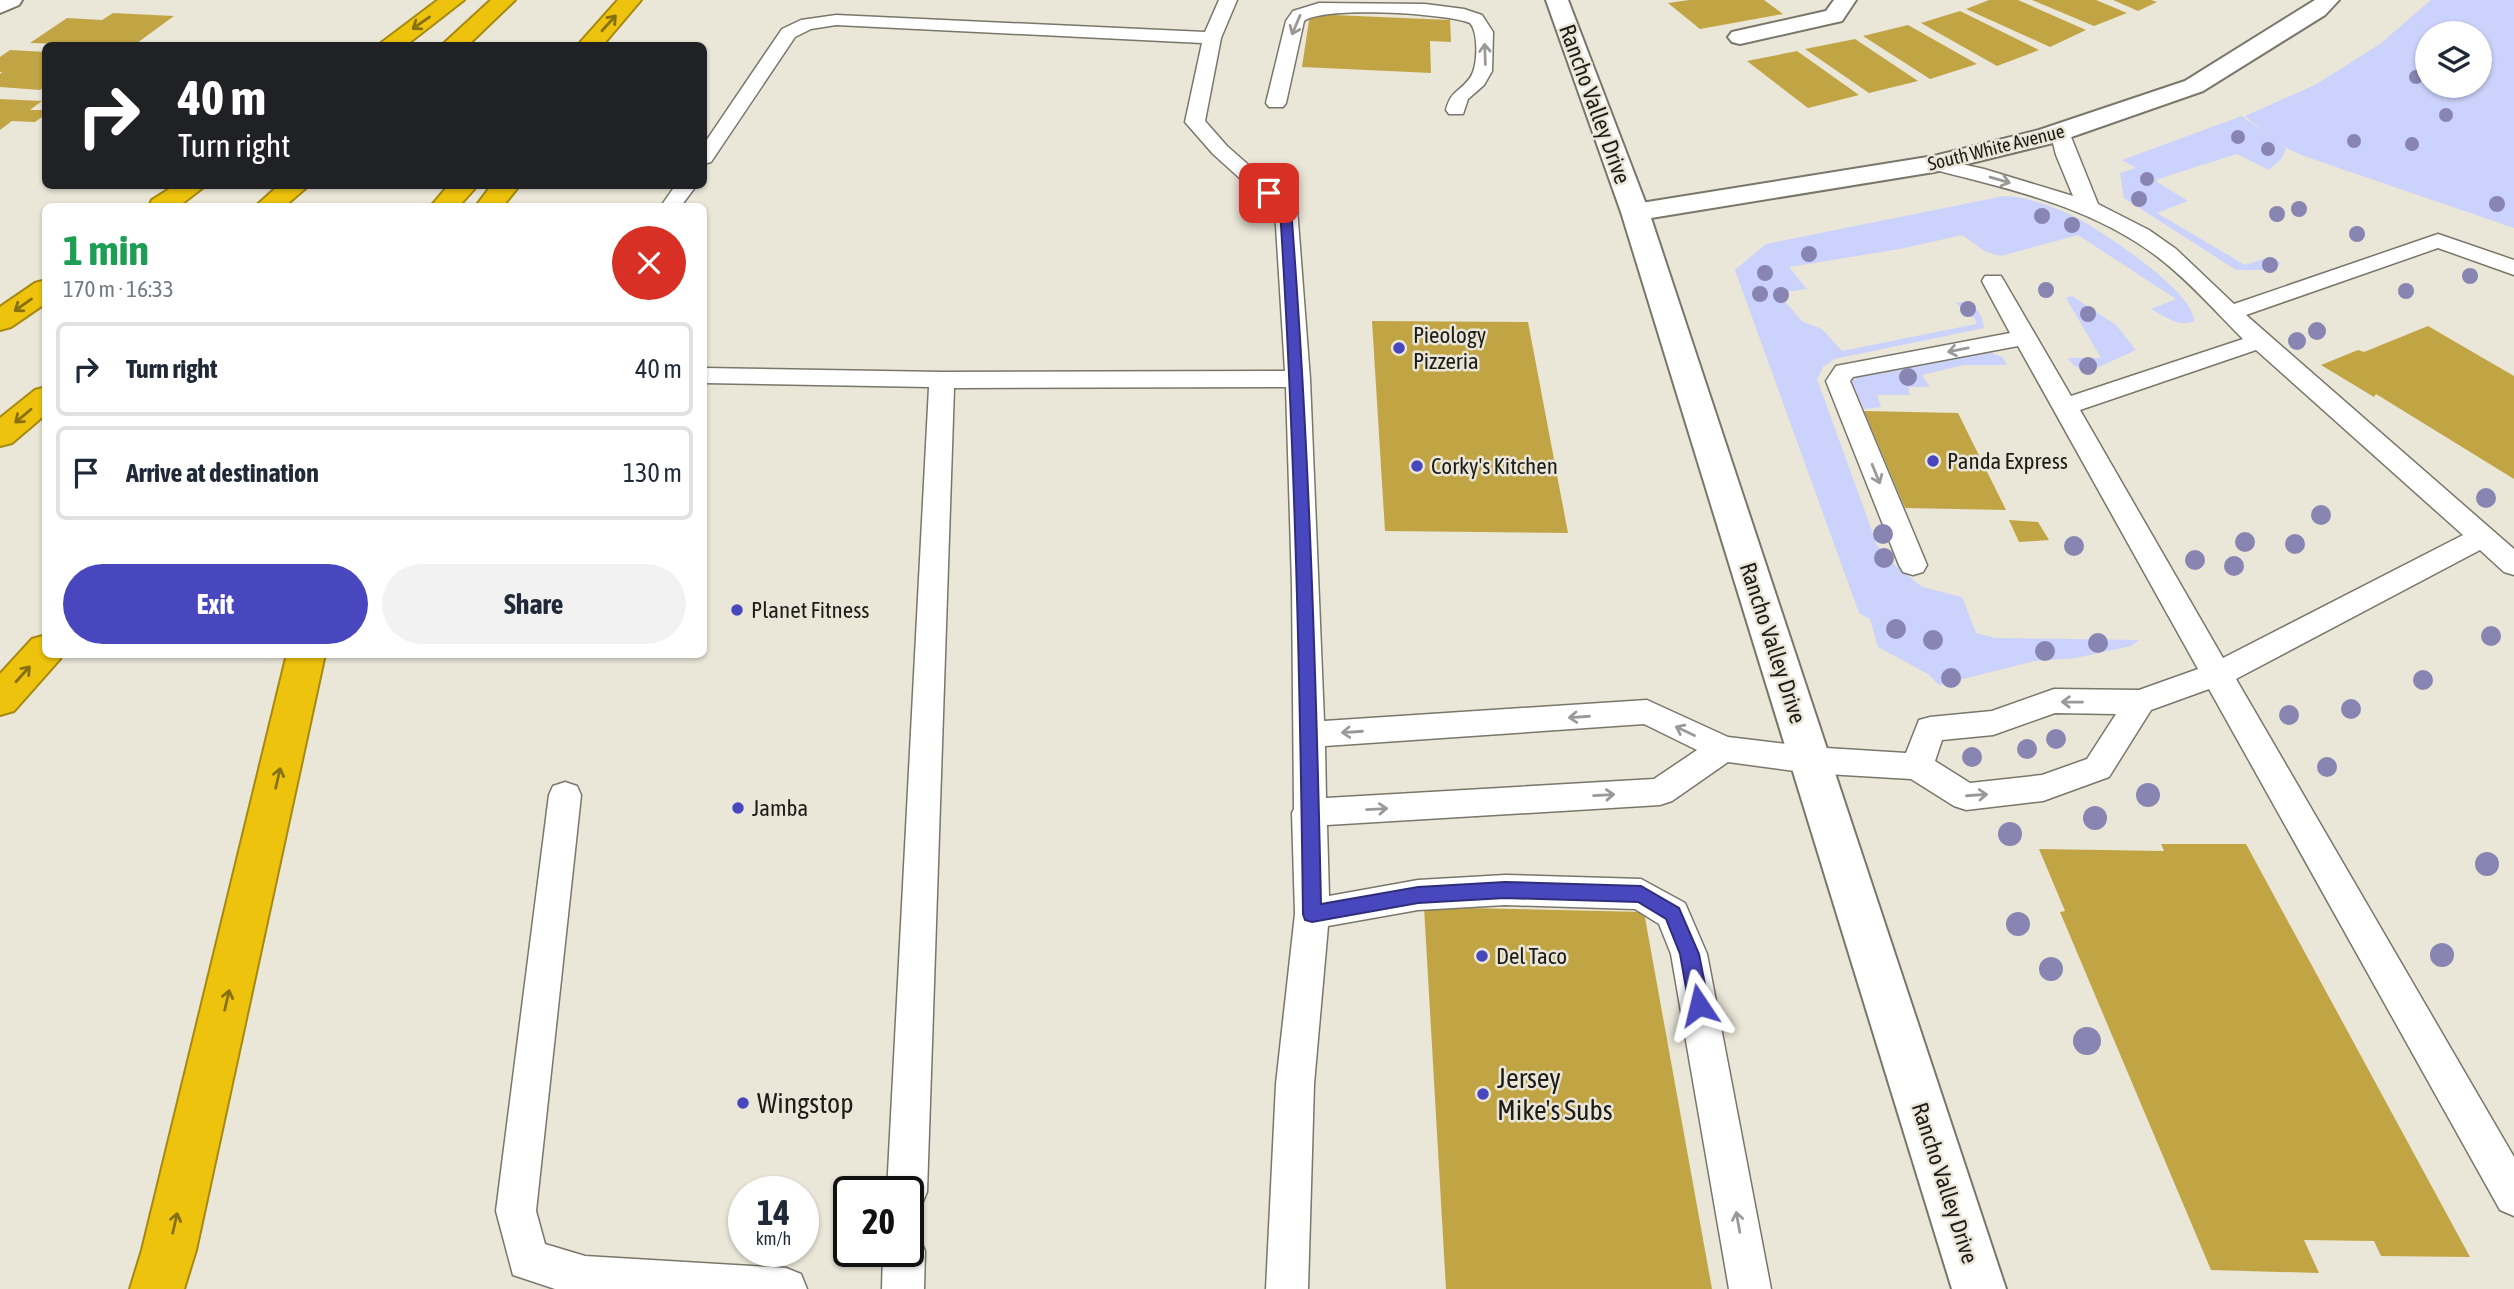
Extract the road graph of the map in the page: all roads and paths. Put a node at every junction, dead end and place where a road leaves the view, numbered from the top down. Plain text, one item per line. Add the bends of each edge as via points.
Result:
1 (10, 0) edge
2 (453, 0) edge
3 (503, 0) edge
4 (630, 0) edge
5 (653, 0) edge
6 (1228, 0) edge
7 (1557, 0) edge
8 (1845, 0) edge
9 (2329, 0) edge
10 (0, 6) edge
11 (1740, 37) dead end
12 (1212, 38) junction
13 (395, 42) edge
14 (457, 42) edge
15 (593, 42) edge
16 (619, 42) edge
17 (1276, 103) dead end
18 (1456, 110) dead end
19 (2060, 131) junction
20 (707, 154) edge
21 (1934, 164) junction
22 (187, 189) edge
23 (290, 189) edge
24 (460, 189) edge
25 (503, 189) edge
26 (166, 203) edge
27 (273, 203) edge
28 (447, 203) edge
29 (491, 203) edge
30 (2089, 208) junction
31 (1635, 212) junction
32 (2514, 268) edge
33 (1993, 281) dead end
34 (42, 292) edge
35 (2230, 313) junction
36 (0, 321) edge
37 (2025, 337) junction
38 (2260, 341) junction
39 (707, 375) edge
40 (1298, 379) junction
41 (942, 380) junction
42 (42, 400) edge
43 (2064, 407) junction
44 (0, 435) edge
45 (2482, 537) junction
46 (1913, 565) dead end
47 (2514, 565) edge
48 (42, 653) edge
49 (305, 658) edge
50 (2218, 674) junction
51 (0, 700) edge
52 (2140, 702) junction
53 (1307, 735) junction
54 (1723, 749) junction
55 (1810, 760) junction
56 (1917, 766) junction
57 (565, 795) dead end
58 (1308, 813) junction
59 (1312, 914) junction
60 (908, 1176) edge
61 (2514, 1196) edge
62 (903, 1267) edge
63 (157, 1289) edge
64 (786, 1289) edge
65 (902, 1289) edge
66 (1287, 1289) edge
67 (1750, 1289) edge
68 (1979, 1289) edge

1 - 10 street
2 -> 13 highway
3 - 14 highway
15 -> 4 highway
5 - 16 highway
6 - 12 lane
7 - 31 street, Rancho Valley Drive
8 - 11 street via 1834,16
9 - 19 street, South White Avenue via 2194,86
12 - 20 lane via 836,20 807,23 788,33
12 - 40 lane via 1195,122 1286,208
18 -> 17 lane via 1459,97 1485,72 1484,28 1477,20 1451,11 1319,8 1299,15
19 - 21 street, South White Avenue
19 - 30 lane
21 -> 30 lane
21 - 31 street, South White Avenue
22 - 26 highway
23 - 27 highway
24 - 28 highway
25 - 29 highway
30 - 35 lane via 2168,254
31 - 55 street, Rancho Valley Drive
32 - 35 lane via 2438,241
33 - 37 lane
34 -> 36 highway
35 - 38 lane
37 - 43 lane
37 -> 46 lane via 1840,375 1838,382
38 - 43 lane
38 - 45 lane
39 - 41 lane
40 - 41 lane
40 - 53 lane
41 - 60 lane
42 -> 44 highway
43 - 50 lane
45 - 47 lane
45 - 50 lane
51 -> 48 highway
63 -> 49 highway
50 - 52 lane
50 - 61 lane
52 -> 56 lane via 2054,701 1993,723 1930,729
56 -> 52 lane via 1965,797 2043,788 2098,768
54 -> 53 lane via 1647,712
53 - 58 lane
54 - 55 lane
58 -> 54 lane via 1660,792
55 - 56 lane
55 - 68 street, Rancho Valley Drive
57 - 64 lane via 516,1211 528,1259 585,1277
58 - 59 lane
59 - 66 lane via 1295,1084
67 -> 59 lane via 1689,954 1673,914 1641,894 1505,890 1418,895
62 - 65 lane

